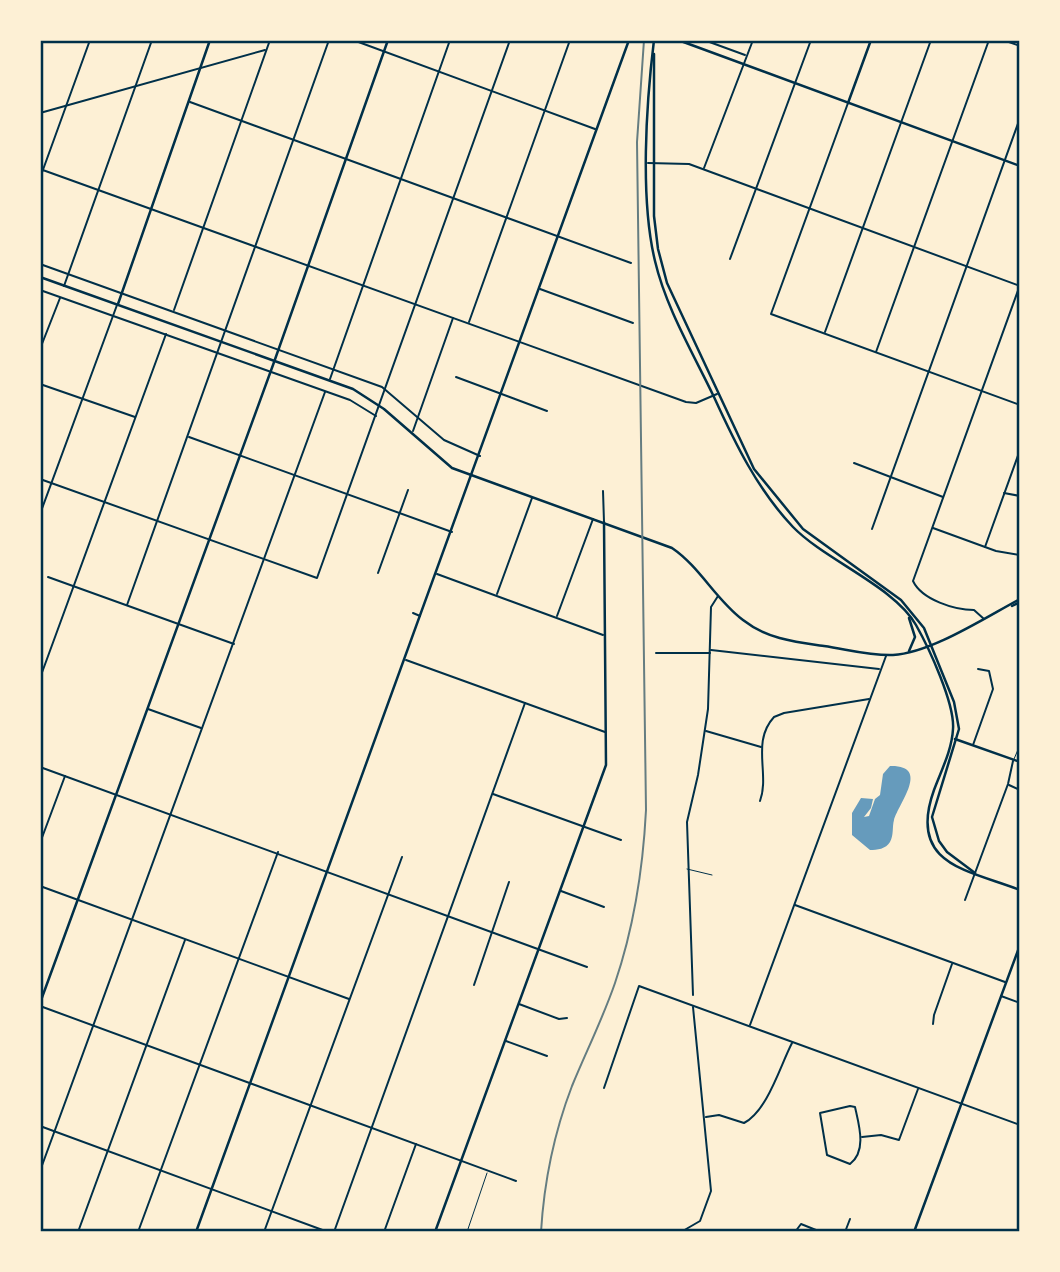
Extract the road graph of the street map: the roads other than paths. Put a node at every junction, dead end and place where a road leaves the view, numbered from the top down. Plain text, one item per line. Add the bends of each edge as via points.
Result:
1 (90, 40) edge
2 (152, 40) edge
3 (210, 40) edge
4 (270, 40) edge
5 (329, 40) edge
6 (353, 40) edge
7 (388, 40) edge
8 (450, 40) edge
9 (510, 40) edge
10 (570, 40) edge
11 (629, 40) edge
12 (654, 40) edge
13 (678, 40) edge
14 (704, 40) edge
15 (753, 40) edge
16 (811, 40) edge
17 (871, 40) edge
18 (931, 40) edge
19 (989, 40) edge
20 (1003, 40) edge
21 (1020, 46) edge
22 (267, 50) junction
23 (384, 52) junction
24 (746, 55) junction
25 (742, 64) junction
26 (201, 68) junction
27 (439, 72) junction
28 (795, 83) junction
29 (136, 87) junction
30 (492, 91) junction
31 (188, 102) junction
32 (848, 103) junction
33 (66, 106) junction
34 (545, 111) junction
35 (40, 113) edge
36 (1020, 118) edge
37 (242, 121) junction
38 (901, 123) junction
39 (596, 130) junction
40 (294, 139) junction
41 (952, 142) junction
42 (346, 158) junction
43 (1004, 161) junction
44 (653, 162) junction
45 (648, 163) junction
46 (1020, 166) edge
47 (42, 169) edge
48 (704, 169) junction
49 (40, 178) edge
50 (401, 178) junction
51 (100, 189) junction
52 (757, 189) junction
53 (454, 197) junction
54 (152, 207) junction
55 (810, 208) junction
56 (506, 216) junction
57 (204, 226) junction
58 (863, 228) junction
59 (558, 236) junction
60 (257, 245) junction
61 (914, 247) junction
62 (730, 259) dead end
63 (631, 263) dead end
64 (40, 264) edge
65 (309, 264) junction
66 (966, 266) junction
67 (68, 275) junction
68 (40, 277) edge
69 (363, 284) junction
70 (64, 286) junction
71 (1020, 286) edge
72 (539, 289) junction
73 (40, 290) edge
74 (121, 293) junction
75 (60, 297) junction
76 (416, 303) junction
77 (118, 304) junction
78 (174, 311) junction
79 (113, 316) junction
80 (454, 317) junction
81 (469, 322) junction
82 (633, 323) dead end
83 (226, 330) junction
84 (166, 334) junction
85 (825, 334) junction
86 (222, 341) junction
87 (520, 341) junction
88 (40, 349) edge
89 (279, 349) junction
90 (876, 352) junction
91 (218, 353) junction
92 (275, 360) junction
93 (333, 369) junction
94 (271, 371) junction
95 (928, 371) junction
96 (456, 377) dead end
97 (330, 380) junction
98 (40, 384) edge
99 (385, 391) junction
100 (982, 391) junction
101 (326, 392) junction
102 (502, 394) junction
103 (715, 395) junction
104 (82, 399) junction
105 (1020, 405) edge
106 (380, 406) junction
107 (547, 411) dead end
108 (135, 417) junction
109 (376, 417) junction
110 (417, 419) junction
111 (412, 434) junction
112 (188, 436) junction
113 (1020, 450) edge
114 (241, 455) junction
115 (480, 456) junction
116 (1018, 461) edge
117 (854, 463) dead end
118 (296, 475) junction
119 (473, 476) junction
120 (891, 477) junction
121 (40, 479) edge
122 (51, 483) junction
123 (408, 490) dead end
124 (603, 491) dead end
125 (1004, 493) junction
126 (349, 494) junction
127 (1020, 496) edge
128 (533, 497) junction
129 (943, 497) junction
130 (104, 502) junction
131 (400, 513) junction
132 (40, 514) edge
133 (593, 519) junction
134 (158, 521) junction
135 (604, 522) junction
136 (932, 528) junction
137 (872, 529) dead end
138 (452, 532) junction
139 (210, 540) junction
140 (985, 548) junction
141 (1020, 555) edge
142 (264, 559) junction
143 (379, 573) dead end
144 (436, 574) junction
145 (48, 577) dead end
146 (74, 586) junction
147 (718, 595) junction
148 (497, 596) junction
149 (1020, 601) edge
150 (895, 603) junction
151 (127, 606) junction
152 (413, 613) dead end
153 (421, 616) junction
154 (557, 618) junction
155 (985, 620) junction
156 (179, 624) junction
157 (604, 635) junction
158 (931, 642) junction
159 (233, 644) junction
160 (925, 645) junction
161 (909, 651) junction
162 (710, 652) junction
163 (656, 653) dead end
164 (886, 655) junction
165 (405, 660) junction
166 (880, 669) junction
167 (978, 669) dead end
168 (42, 670) edge
169 (40, 678) edge
170 (870, 699) junction
171 (525, 703) junction
172 (148, 709) junction
173 (202, 729) junction
174 (705, 730) junction
175 (606, 733) junction
176 (952, 739) junction
177 (957, 740) junction
178 (1020, 745) edge
179 (973, 746) junction
180 (761, 747) junction
181 (1014, 760) junction
182 (1020, 762) edge
183 (40, 767) edge
184 (65, 775) junction
185 (1008, 785) junction
186 (1020, 790) edge
187 (118, 794) junction
188 (492, 794) junction
189 (760, 801) dead end
190 (172, 813) junction
191 (583, 827) junction
192 (621, 840) dead end
193 (40, 843) edge
194 (278, 851) junction
195 (402, 857) dead end
196 (687, 869) junction
197 (329, 870) junction
198 (975, 873) junction
199 (712, 874) dead end
200 (509, 882) dead end
201 (40, 886) edge
202 (1020, 890) edge
203 (559, 891) junction
204 (389, 893) junction
205 (79, 900) junction
206 (965, 900) dead end
207 (794, 905) junction
208 (604, 907) dead end
209 (448, 914) junction
210 (132, 920) junction
211 (493, 932) junction
212 (186, 939) junction
213 (1020, 945) edge
214 (538, 949) junction
215 (239, 959) junction
216 (952, 963) junction
217 (587, 967) dead end
218 (289, 977) junction
219 (1005, 982) junction
220 (474, 985) dead end
221 (693, 996) dead end
222 (1000, 996) junction
223 (350, 1000) junction
224 (1020, 1003) edge
225 (518, 1004) junction
226 (40, 1005) edge
227 (693, 1006) junction
228 (567, 1018) dead end
229 (933, 1024) dead end
230 (94, 1025) junction
231 (750, 1026) junction
232 (505, 1040) junction
233 (793, 1042) junction
234 (147, 1045) junction
235 (547, 1056) dead end
236 (200, 1065) junction
237 (250, 1083) junction
238 (604, 1088) dead end
239 (918, 1088) junction
240 (961, 1104) junction
241 (311, 1105) junction
242 (705, 1117) junction
243 (1020, 1125) edge
244 (40, 1126) edge
245 (371, 1128) junction
246 (55, 1131) junction
247 (861, 1138) junction
248 (416, 1144) junction
249 (108, 1150) junction
250 (461, 1161) junction
251 (40, 1171) edge
252 (161, 1171) junction
253 (488, 1171) junction
254 (516, 1181) dead end
255 (211, 1189) junction
256 (272, 1211) junction
257 (850, 1219) dead end
258 (78, 1232) edge
259 (138, 1232) edge
260 (196, 1232) edge
261 (264, 1232) edge
262 (328, 1232) edge
263 (334, 1232) edge
264 (384, 1232) edge
265 (435, 1232) edge
266 (467, 1232) edge
267 (681, 1232) edge
268 (795, 1232) edge
269 (821, 1232) edge
270 (845, 1232) edge
271 (914, 1232) edge

1 - 33 street
2 - 29 street
3 - 26 street
4 - 22 street
5 - 40 street
6 - 23 street
7 - 23 street
8 - 27 street
9 - 30 street
10 - 34 street
11 - 39 street
12 - 44 street
12 - 45 street
13 - 25 street
14 - 24 street
15 - 24 street
16 - 28 street
17 - 32 street
18 - 38 street
19 - 41 street
20 - 21 street
22 - 26 street
22 - 37 street
23 - 27 street
23 - 42 street
24 - 25 street
25 - 28 street
25 - 48 street
26 - 29 street
26 - 31 street
27 - 30 street
27 - 50 street
28 - 32 street
28 - 52 street
29 - 33 street
29 - 51 street
30 - 34 street
30 - 53 street
31 - 37 street
31 - 54 street
32 - 38 street
32 - 55 street
33 - 35 street
33 - 47 street
34 - 39 street
34 - 56 street
36 - 43 street
37 - 40 street
37 - 57 street
38 - 41 street
38 - 58 street
39 - 59 street
40 - 42 street
40 - 60 street
41 - 43 street
41 - 61 street
42 - 50 street
42 - 65 street
43 - 46 street
43 - 66 street
44 - 45 street
44 - 48 street
44 - 103 street via 655,234 662,267
45 - 103 street via 655,262 671,307
47 - 49 street
47 - 51 street
48 - 52 street
50 - 53 street
50 - 69 street
51 - 54 street
51 - 67 street
52 - 55 street
52 - 62 street
53 - 56 street
53 - 76 street
54 - 57 street
54 - 74 street
55 - 58 street
55 - 85 street via 771,314
56 - 59 street
56 - 81 street
57 - 60 street
57 - 78 street
58 - 61 street
58 - 85 street
59 - 63 street
59 - 72 street
60 - 65 street
60 - 83 street
61 - 66 street
61 - 90 street
64 - 67 street
65 - 69 street
65 - 89 street
66 - 71 street
66 - 95 street
67 - 70 street
67 - 74 street
68 - 70 street
69 - 76 street
69 - 93 street
70 - 77 street
71 - 100 street
72 - 82 street
72 - 87 street
73 - 75 street
74 - 77 street
74 - 78 street
75 - 79 street
75 - 88 street
76 - 80 street
76 - 99 street
77 - 79 street
77 - 86 street
78 - 83 street
79 - 84 street
79 - 104 street
80 - 81 street
80 - 110 street
81 - 87 street
83 - 86 street
83 - 89 street
84 - 91 street
84 - 108 street
85 - 90 street
86 - 91 street
86 - 92 street
87 - 102 street
87 - 103 street via 689,403
89 - 92 street
89 - 93 street
90 - 95 street
91 - 94 street
91 - 112 street
92 - 94 street
92 - 97 street
93 - 97 street
93 - 99 street
94 - 101 street
94 - 114 street
95 - 100 street
95 - 120 street
96 - 102 street
97 - 106 street
98 - 104 street
99 - 106 street
99 - 110 street
100 - 105 street
100 - 129 street
101 - 109 street via 361,405
101 - 118 street
102 - 107 street
102 - 115 street
103 - 150 street via 746,465 790,524
103 - 158 street via 754,468 795,522 901,600 919,618
104 - 108 street
104 - 122 street
106 - 109 street
106 - 111 street
108 - 130 street
109 - 126 street
110 - 111 street
110 - 115 street via 452,446
111 - 119 street via 446,465
112 - 114 street
112 - 134 street
113 - 116 street
114 - 118 street
114 - 139 street
115 - 119 street
116 - 125 street
117 - 120 street
118 - 126 street
118 - 142 street
119 - 128 street
119 - 138 street
120 - 129 street
120 - 137 street
121 - 122 street
122 - 130 street
122 - 132 street
123 - 131 street
124 - 135 street
125 - 127 street
125 - 140 street
126 - 131 street
126 - 142 street via 317,578
128 - 133 street
128 - 148 street
129 - 136 street
130 - 134 street
130 - 146 street
131 - 138 street
131 - 143 street
133 - 135 street
133 - 154 street
134 - 139 street
134 - 151 street
135 - 147 street via 671,548
135 - 157 street
136 - 140 street
136 - 155 street via 913,581 916,587 953,609 976,611
138 - 144 street
139 - 142 street
139 - 156 street
140 - 141 street
142 - 159 street
144 - 148 street
144 - 153 street
145 - 146 street
146 - 151 street
146 - 168 street
147 - 162 street via 711,607
147 - 164 street via 741,619 770,636
148 - 154 street
149 - 155 street
150 - 160 street via 916,624
150 - 161 street via 912,625 915,640
151 - 156 street
152 - 153 street
153 - 165 street
154 - 157 street
155 - 158 street
156 - 159 street
156 - 172 street
157 - 175 street
158 - 160 street
158 - 177 street via 954,702
159 - 173 street
160 - 161 street
160 - 176 street via 952,716
161 - 164 street
162 - 163 street
162 - 166 street
162 - 174 street
164 - 166 street
165 - 171 street
165 - 197 street
166 - 170 street
167 - 179 street via 989,671 994,684
168 - 169 street
170 - 180 street via 777,715 770,721
170 - 207 street
171 - 175 street
171 - 188 street
172 - 173 street
172 - 187 street
173 - 190 street
174 - 180 street
174 - 196 street via 687,821
175 - 191 street via 606,765
176 - 177 street
176 - 198 street via 929,804 928,831 944,859 967,874
177 - 179 street
177 - 198 street via 932,817 947,852
178 - 181 lane
179 - 181 street
180 - 189 street via 764,790
181 - 182 street
181 - 185 street
183 - 184 street
184 - 187 street
184 - 193 street
185 - 186 street
185 - 198 street
187 - 190 street
187 - 205 street
188 - 191 street
188 - 209 street
190 - 194 street
190 - 210 street
191 - 192 street
191 - 203 street
194 - 197 street
194 - 215 street
195 - 204 street
196 - 199 lane
196 - 221 street
197 - 204 street
197 - 218 street
198 - 202 street
198 - 206 street
200 - 211 street
201 - 205 street
203 - 208 street
203 - 214 street
204 - 209 street
204 - 223 street
205 - 210 street
205 - 226 street
207 - 216 street
207 - 231 street
209 - 211 street
209 - 245 street
210 - 212 street
210 - 230 street
211 - 214 street
211 - 220 street
212 - 215 street
212 - 234 street
213 - 219 street
214 - 217 street
214 - 225 street
215 - 218 street
215 - 236 street
216 - 219 street
216 - 229 street
218 - 223 street
218 - 237 street
219 - 222 street
222 - 224 street
222 - 240 street
223 - 241 street
225 - 228 street
225 - 232 street
226 - 230 street
227 - 231 street
227 - 238 street via 639,985
227 - 242 street
230 - 234 street
230 - 246 street
231 - 233 street
232 - 235 street
232 - 250 street
233 - 239 street
233 - 242 street via 754,1116 744,1123 719,1115
234 - 236 street
234 - 249 street
236 - 237 street
236 - 252 street
237 - 241 street
237 - 255 street
239 - 240 street
239 - 247 street via 899,1140 881,1135
240 - 243 street
240 - 271 street
241 - 245 street
241 - 256 street
242 - 267 street via 709,1201 700,1221
244 - 246 street
245 - 248 street
245 - 263 street
246 - 249 street
246 - 251 street
247 - 247 street via 854,1106 821,1111 829,1156 852,1163
248 - 250 street
248 - 264 street
249 - 252 street
249 - 258 street
250 - 253 street
250 - 265 street
252 - 255 street
252 - 259 street
253 - 254 street
253 - 266 lane
255 - 256 street
255 - 260 street
256 - 261 street
256 - 262 street
257 - 270 street
268 - 269 street via 799,1225

